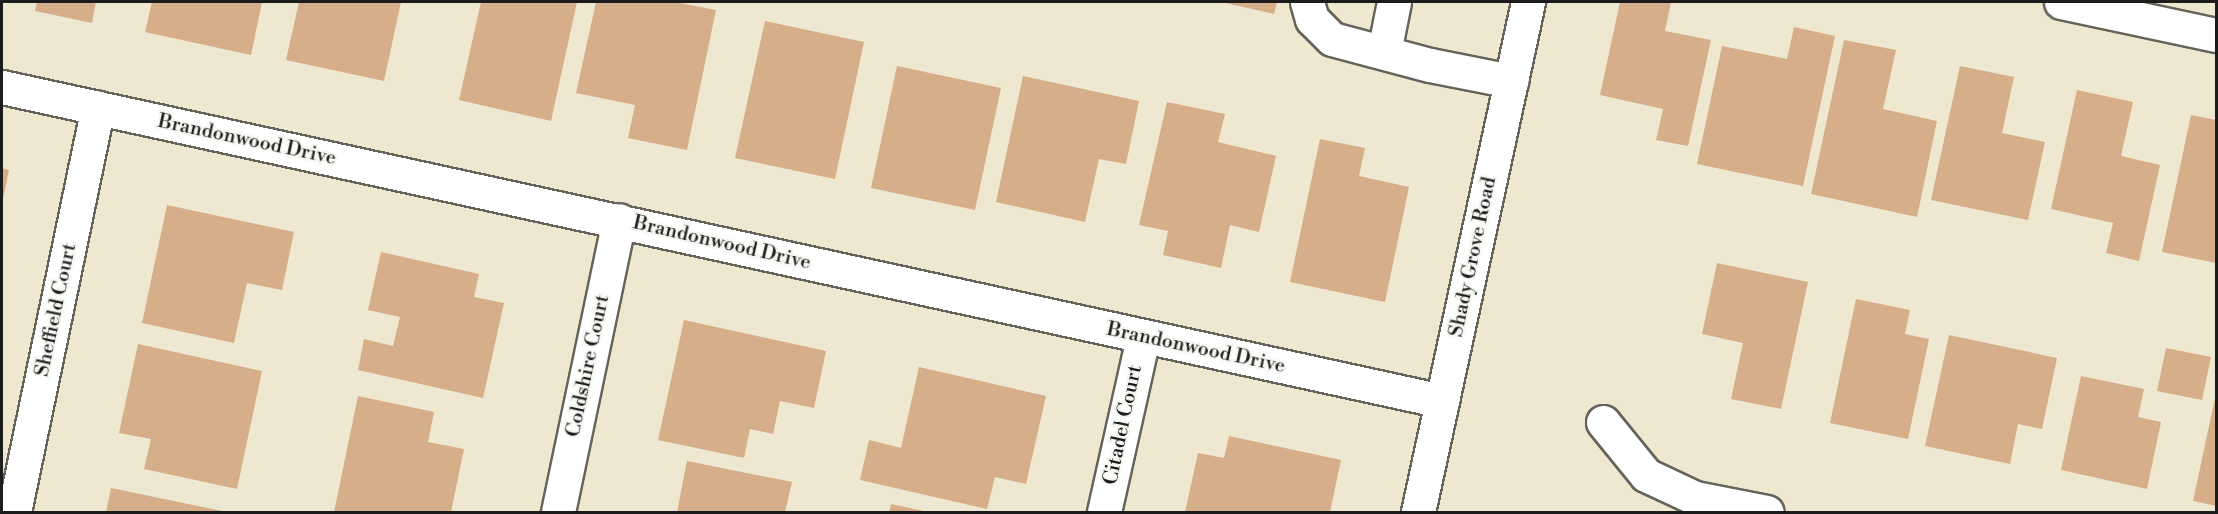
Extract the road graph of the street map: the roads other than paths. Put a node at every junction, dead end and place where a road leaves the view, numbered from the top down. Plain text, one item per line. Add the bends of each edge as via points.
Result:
1 (1307, 2) edge
2 (1394, 2) edge
3 (1528, 2) edge
4 (2061, 2) edge
5 (2217, 35) edge
6 (1384, 52) junction
7 (1511, 81) junction
8 (2, 87) edge
9 (98, 108) junction
10 (619, 220) junction
11 (1143, 337) junction
12 (1442, 401) junction
13 (1603, 422) dead end
14 (14, 513) edge
15 (558, 513) edge
16 (1104, 513) edge
17 (1418, 513) edge
18 (1767, 513) edge

1 - 6 street via 1312,19 1332,39
2 - 6 street
3 - 7 street, Shady Grove Road
4 - 5 street
6 - 7 street
7 - 12 street, Shady Grove Road
8 - 9 street, Brandonwood Drive
9 - 10 street, Brandonwood Drive
9 - 14 street, Sheffield Court
10 - 11 street, Brandonwood Drive
10 - 15 street, Coldshire Court
11 - 12 street, Brandonwood Drive
11 - 16 street, Citadel Court
12 - 17 street, Shady Grove Road
13 - 18 street via 1646,475 1695,498

